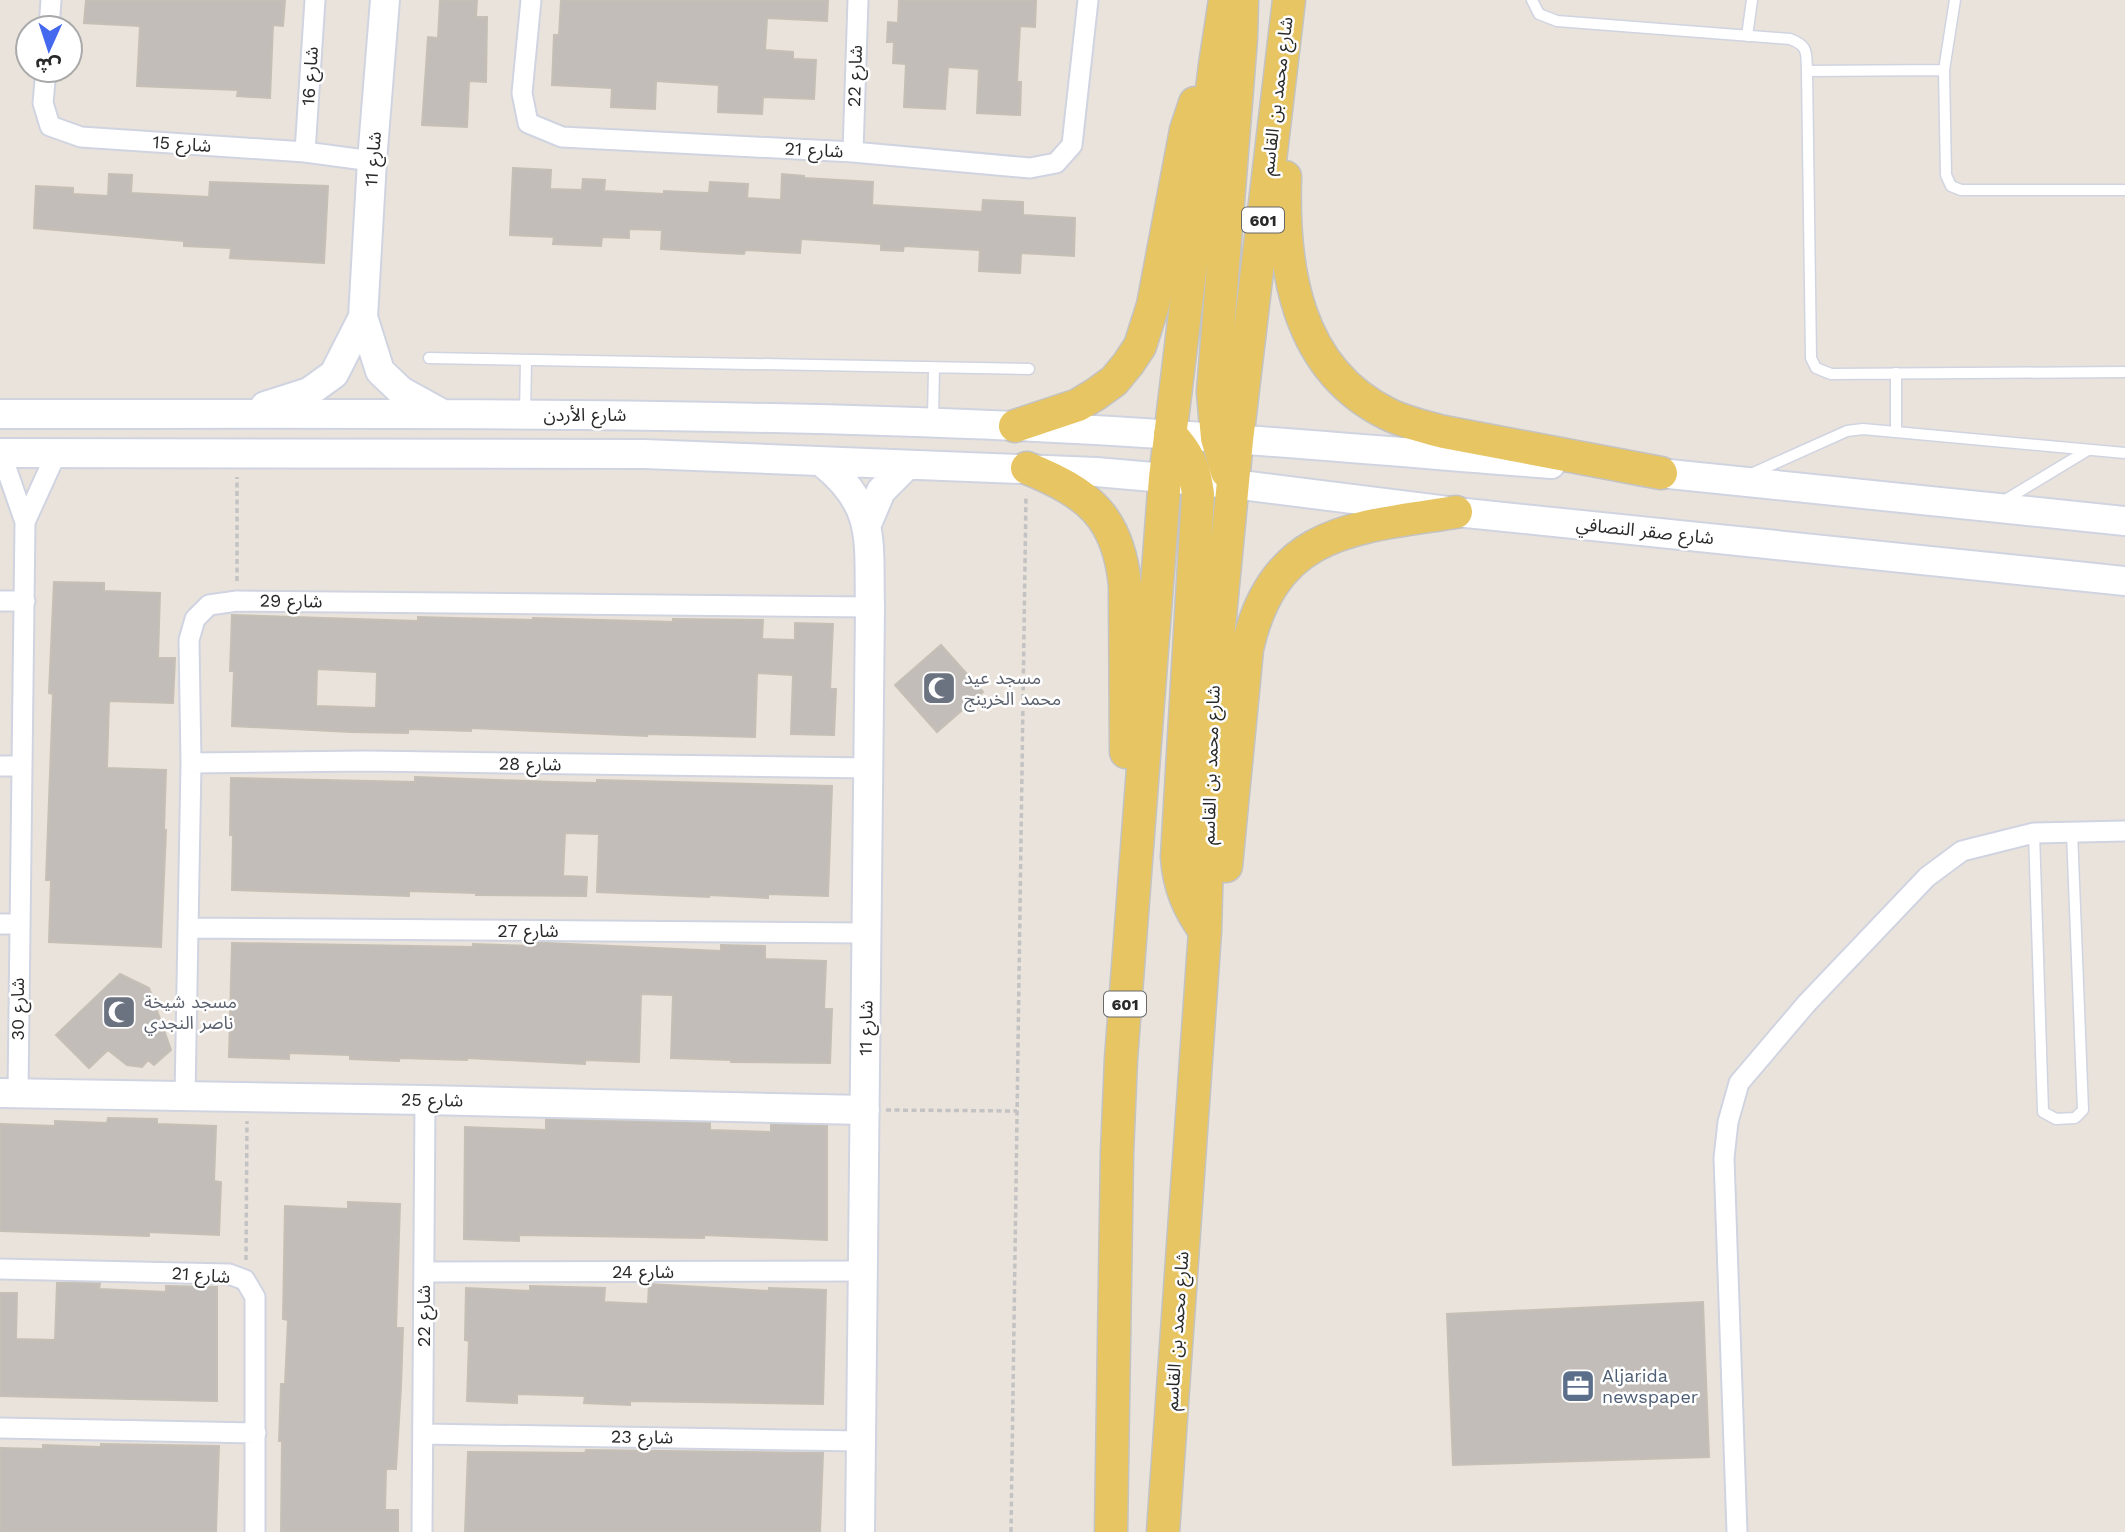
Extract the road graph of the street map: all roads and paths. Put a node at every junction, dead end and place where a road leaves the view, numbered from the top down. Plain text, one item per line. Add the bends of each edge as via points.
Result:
1 (315, 0) edge
2 (385, 0) edge
3 (531, 0) edge
4 (858, 0) edge
5 (1088, 0) edge
6 (1226, 0) edge
7 (1242, 0) edge
8 (1289, 0) edge
9 (1294, 0) edge
10 (1532, 0) edge
11 (1752, 0) edge
12 (1955, 0) edge
13 (1746, 36) junction
14 (1215, 65) junction
15 (1944, 70) junction
16 (1807, 71) junction
17 (45, 84) edge
18 (305, 152) junction
19 (853, 152) junction
20 (372, 161) junction
21 (2125, 190) edge
22 (363, 317) junction
23 (429, 358) dead end
24 (526, 360) junction
25 (934, 368) junction
26 (1029, 369) dead end
27 (2125, 372) edge
28 (1896, 373) junction
29 (0, 414) edge
30 (241, 414) junction
31 (524, 414) junction
32 (444, 415) junction
33 (646, 415) junction
34 (722, 416) junction
35 (933, 423) junction
36 (1015, 426) junction
37 (1896, 432) junction
38 (1170, 434) junction
39 (1227, 439) junction
40 (2088, 450) junction
41 (0, 453) edge
42 (2125, 453) edge
43 (56, 454) junction
44 (644, 454) junction
45 (237, 455) junction
46 (720, 456) junction
47 (823, 463) junction
48 (907, 465) junction
49 (1027, 468) junction
50 (1661, 473) junction
51 (1165, 478) junction
52 (1196, 481) junction
53 (1736, 481) junction
54 (1233, 484) junction
55 (1993, 507) junction
56 (1456, 512) junction
57 (2125, 521) edge
58 (25, 522) junction
59 (867, 524) junction
60 (2125, 581) edge
61 (0, 601) edge
62 (25, 601) junction
63 (237, 601) junction
64 (870, 607) junction
65 (191, 764) junction
66 (0, 766) edge
67 (22, 766) junction
68 (868, 768) junction
69 (2125, 831) edge
70 (2072, 832) junction
71 (2034, 833) junction
72 (1133, 893) junction
73 (9, 925) edge
74 (189, 928) junction
75 (1205, 932) junction
76 (866, 933) junction
77 (9, 1093) edge
78 (185, 1096) junction
79 (248, 1097) junction
80 (425, 1100) junction
81 (865, 1110) junction
82 (1017, 1111) junction
83 (1116, 1153) junction
84 (0, 1269) edge
85 (863, 1271) junction
86 (424, 1272) junction
87 (246, 1280) junction
88 (0, 1428) edge
89 (256, 1433) junction
90 (423, 1434) junction
91 (861, 1441) junction
92 (254, 1532) edge
93 (422, 1532) edge
94 (860, 1532) edge
95 (1011, 1532) edge
96 (1111, 1532) edge
97 (1121, 1532) edge
98 (1163, 1532) edge
99 (1737, 1532) edge

1 - 18 street, شارع 16
2 - 20 main road, شارع 11
3 - 19 street, شارع 21 via 523,93 528,123 562,137
4 - 19 street, شارع 22
5 - 19 street, شارع 21 via 1072,145 1056,163 1030,168
6 - 14 main road, 601
7 - 39 main road via 1213,407
8 - 39 main road, شارع محمد بن القاسم / 601
9 - 50 main road via 1285,179 1289,272 1303,320 1340,379 1385,413 1409,424
10 - 13 lane via 1539,14 1557,21
11 - 13 lane
12 - 15 lane
13 - 16 lane via 1801,43
14 - 36 main road via 1186,130 1153,305 1140,346 1121,373 1096,394
14 - 38 main road, 601
15 - 16 lane
15 - 21 lane via 1945,175 1951,187
16 - 28 lane via 1811,358 1816,368 1831,374
17 - 18 street, شارع 15 via 43,103 50,126 81,137
18 - 20 street, شارع 15
20 - 22 main road, شارع 11
22 - 30 main road, شارع 11 via 334,374 309,392
22 - 32 main road, شارع 11 via 380,371 401,391
23 - 24 lane
24 - 25 lane
24 - 31 lane
25 - 26 lane
25 - 35 lane
27 - 28 lane
28 - 37 lane
29 - 30 main road, شارع الأردن
30 - 32 main road, شارع الأردن
31 - 32 main road, شارع الأردن
31 - 33 main road, شارع الأردن
33 - 34 main road, شارع الأردن
33 - 44 main road via 656,435
34 - 35 main road, شارع الأردن
34 - 46 main road via 713,421 707,441
35 - 36 main road, شارع الأردن
36 - 38 main road, شارع الأردن
37 - 40 lane
37 - 53 lane via 1847,430
38 - 39 main road
38 - 51 main road, 601
38 - 52 main road via 1183,447
39 - 50 main road
39 - 54 main road
40 - 42 lane
40 - 55 lane
41 - 43 main road
41 - 58 street, شارع 30
43 - 45 main road
43 - 58 street, شارع 30
44 - 45 main road
44 - 46 main road
45 - 63 path
46 - 47 main road
47 - 48 main road
47 - 59 main road, شارع 11 via 851,489
48 - 49 main road
48 - 59 main road, شارع 11 via 881,491
49 - 51 main road
49 - 72 main road via 1059,482 1094,507 1107,524 1123,564 1126,831
49 - 82 path
50 - 53 main road
51 - 52 main road, شارع صقر النصافي
51 - 72 main road, 601
52 - 54 main road, شارع صقر النصافي
52 - 75 main road via 1177,858 1182,890
53 - 55 main road
54 - 56 main road, شارع صقر النصافي
54 - 75 main road, شارع محمد بن القاسم via 1211,710
55 - 57 main road
56 - 60 main road, شارع صقر النصافي
56 - 75 main road via 1349,530 1323,540 1280,574 1264,597 1247,649 1223,883
58 - 62 street, شارع 30
59 - 64 main road, شارع 11
61 - 62 street
62 - 67 street, شارع 30
63 - 64 street, شارع 29
63 - 65 street, شارع 29 via 209,605 195,619 189,640
64 - 68 main road, شارع 11
65 - 68 street, شارع 28 via 366,761
65 - 74 street, شارع 29
66 - 67 street
67 - 73 street, شارع 30
68 - 76 main road, شارع 11
69 - 70 street
70 - 71 street
70 - 71 lane via 2083,1110 2075,1118 2056,1119 2043,1112
71 - 99 street via 1962,851 1927,877 1807,1003 1740,1083 1724,1157
72 - 83 main road, 601
73 - 77 street, شارع 30
74 - 76 street, شارع 27
74 - 78 street, شارع 29
75 - 98 main road, شارع محمد بن القاسم
76 - 81 main road, شارع 11
77 - 78 main road, شارع 25
78 - 79 main road, شارع 25
79 - 80 main road, شارع 25
79 - 87 path
80 - 81 main road, شارع 25
80 - 86 street, شارع 22
81 - 82 path
81 - 85 main road, شارع 11
82 - 95 path
83 - 96 main road, 601
83 - 97 main road via 1129,1194 1133,1237
84 - 87 street, شارع 21 via 229,1274
85 - 86 street, شارع 24
85 - 91 main road, شارع 11
86 - 90 street, شارع 22
87 - 89 street, شارع 21 via 255,1297
88 - 89 street
89 - 92 street, شارع 21
90 - 91 street, شارع 23
90 - 93 street, شارع 22
91 - 94 main road, شارع 11

